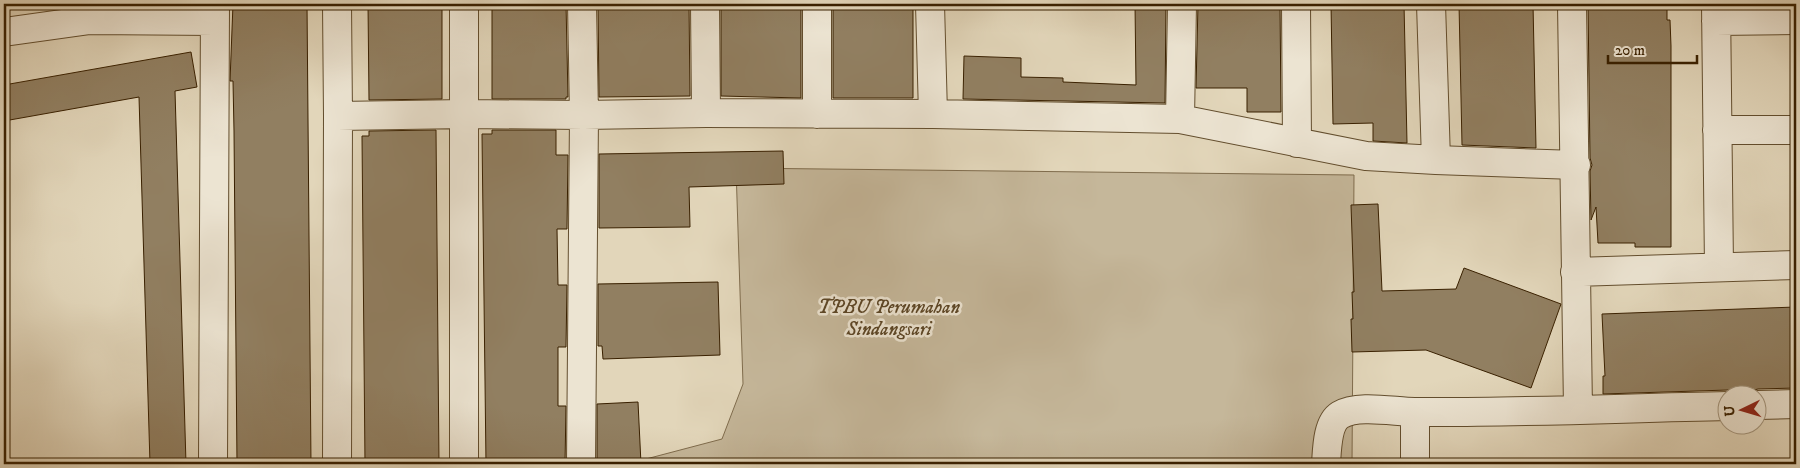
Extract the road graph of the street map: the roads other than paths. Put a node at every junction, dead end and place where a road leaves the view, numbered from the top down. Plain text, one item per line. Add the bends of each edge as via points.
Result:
1 (336, 4) edge
2 (464, 4) edge
3 (582, 4) edge
4 (705, 4) edge
5 (817, 4) edge
6 (930, 4) edge
7 (1182, 4) edge
8 (1296, 4) edge
9 (1431, 4) edge
10 (1572, 4) edge
11 (90, 12) edge
12 (215, 12) edge
13 (1716, 12) edge
14 (1796, 20) edge
15 (4, 32) edge
16 (706, 113) junction
17 (465, 114) junction
18 (817, 114) junction
19 (933, 114) junction
20 (584, 115) junction
21 (338, 116) junction
22 (1180, 119) junction
23 (1717, 130) junction
24 (1796, 130) edge
25 (1297, 144) junction
26 (1436, 160) junction
27 (1576, 164) junction
28 (1796, 265) edge
29 (1719, 267) junction
30 (1575, 272) junction
31 (1796, 404) edge
32 (1768, 405) edge
33 (1718, 406) edge
34 (1578, 409) junction
35 (1414, 412) junction
36 (213, 464) edge
37 (337, 464) edge
38 (464, 464) edge
39 (581, 464) edge
40 (1326, 464) edge
41 (1415, 464) edge

1 - 21 street
2 - 17 street
3 - 20 street
4 - 16 street
5 - 18 street
6 - 19 street
7 - 22 street
8 - 25 street
9 - 26 street
10 - 27 street
11 - 12 street
11 - 15 street
12 - 36 street
13 - 14 street
13 - 23 street
16 - 18 street
16 - 20 street
17 - 20 street
17 - 21 street
17 - 38 street
18 - 19 street
19 - 22 street
20 - 39 street
21 - 37 street
22 - 25 street
23 - 24 street
23 - 29 street
25 - 26 street via 1366,156
26 - 27 street
27 - 30 street
28 - 29 street
29 - 30 street
30 - 34 street
31 - 32 street
33 - 34 street
34 - 35 street
35 - 40 street via 1358,410 1340,414 1333,422
35 - 41 street

